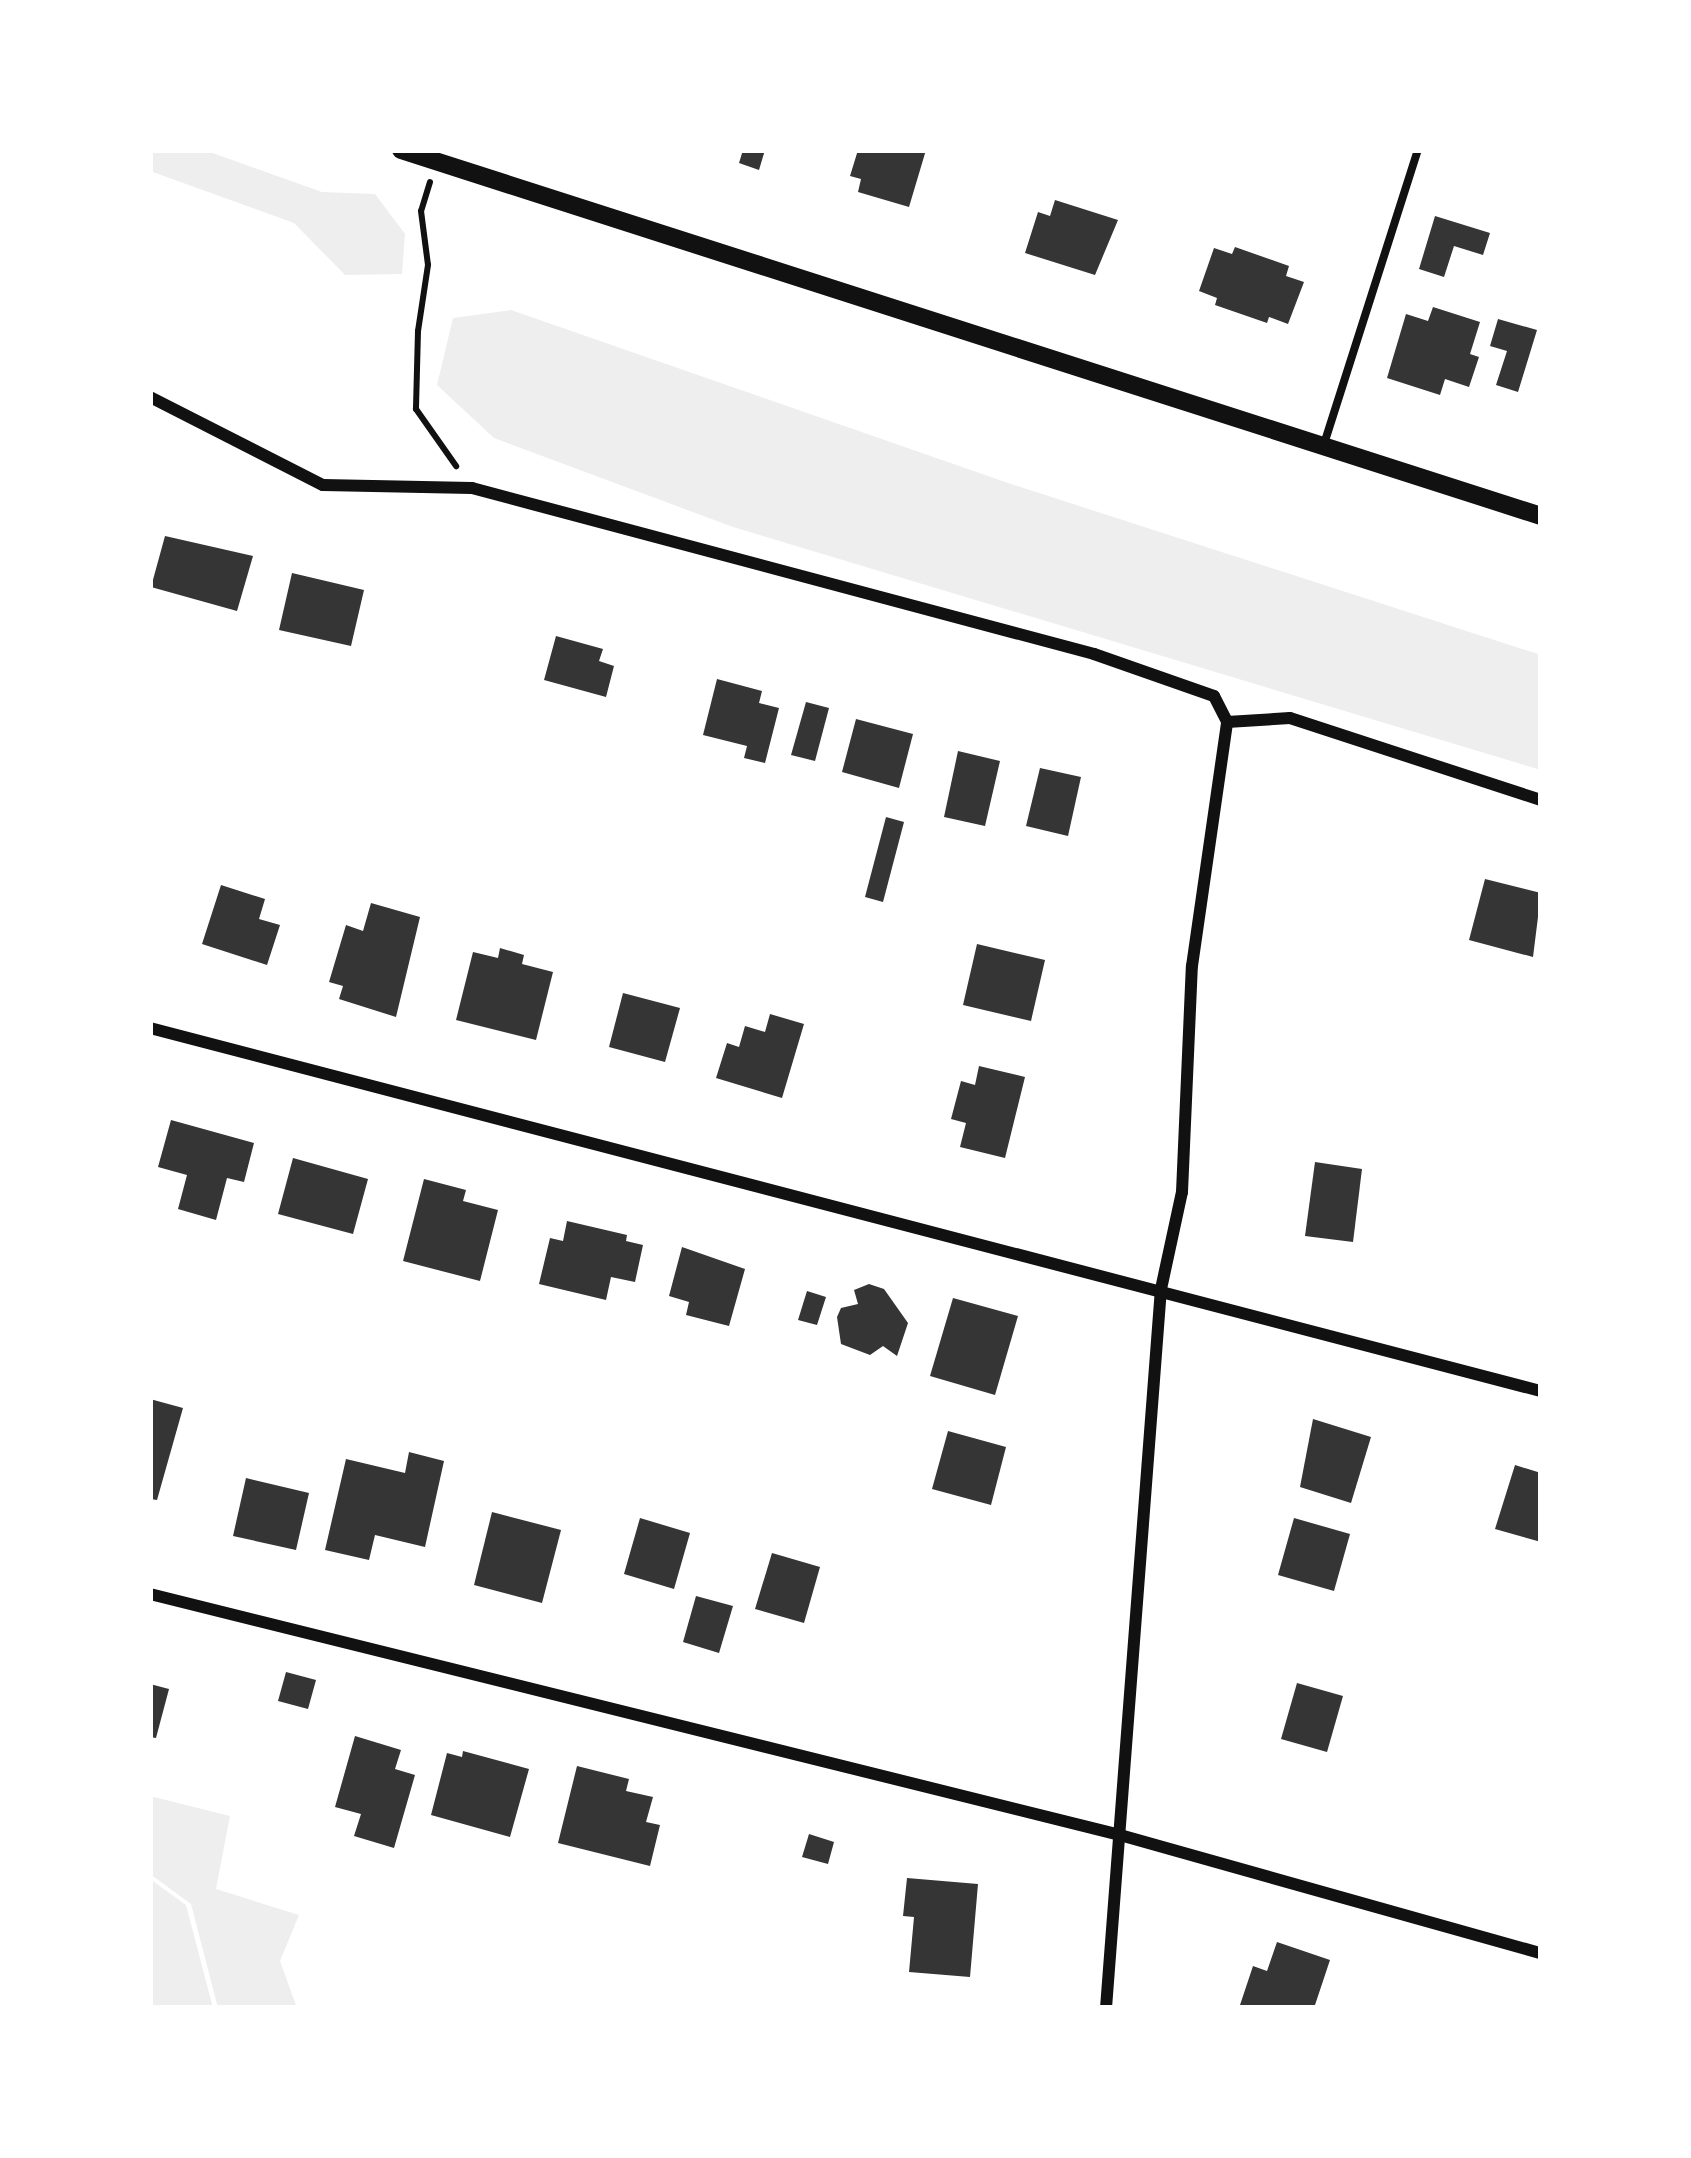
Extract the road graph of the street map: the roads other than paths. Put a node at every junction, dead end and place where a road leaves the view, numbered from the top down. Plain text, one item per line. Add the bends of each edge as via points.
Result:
1 (401, 150) edge
2 (1418, 150) edge
3 (150, 397) edge
4 (1324, 445) junction
5 (1541, 516) edge
6 (1227, 722) junction
7 (1541, 800) edge
8 (150, 1028) edge
9 (1161, 1289) junction
10 (1541, 1391) edge
11 (150, 1594) edge
12 (1120, 1835) junction
13 (1541, 1953) edge
14 (1106, 2008) edge

1 - 4 street
2 - 4 lane
3 - 6 street via 323,485 472,488 1094,654 1214,696
4 - 5 street
6 - 7 street via 1290,718
6 - 9 street via 1192,966 1182,1192
8 - 9 street
9 - 10 street
9 - 12 street
11 - 12 street
12 - 13 street
12 - 14 street

